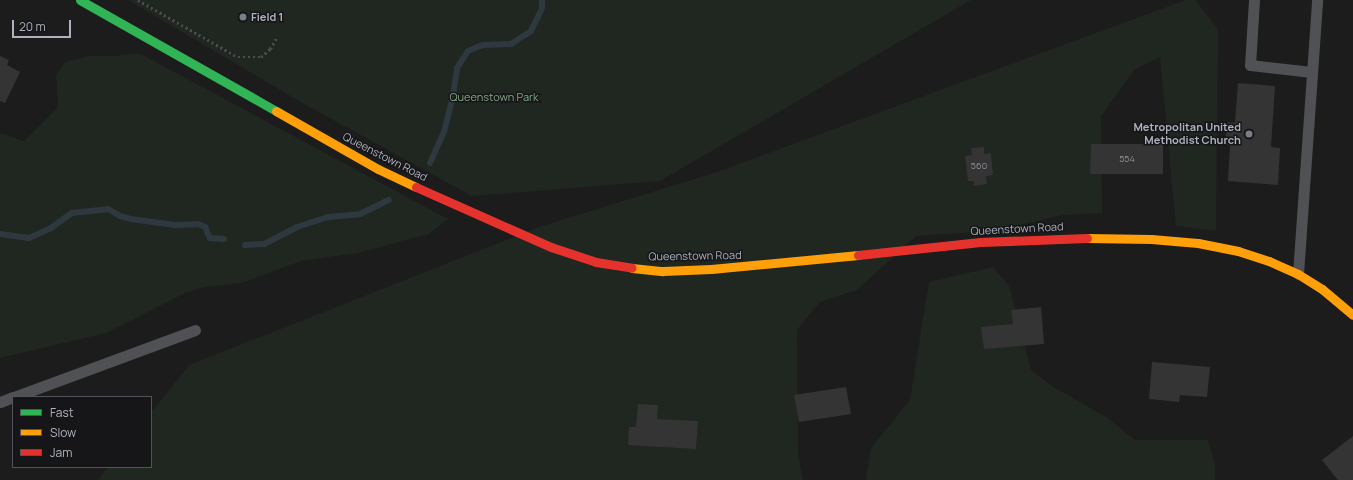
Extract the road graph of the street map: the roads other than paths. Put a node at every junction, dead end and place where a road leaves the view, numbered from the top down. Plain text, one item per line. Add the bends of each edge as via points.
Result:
1 (80, 0) edge
2 (1254, 0) edge
3 (1317, 0) edge
4 (1312, 72) junction
5 (1298, 274) junction
6 (1353, 315) edge
7 (195, 330) dead end
8 (17, 396) edge
9 (12, 398) edge
10 (0, 402) edge

1 - 5 street, Queenstown Road via 378,169 551,247 596,262 663,270 711,269 980,242 1122,238 1198,243 1238,251
2 - 4 lane via 1250,65
3 - 4 lane
4 - 5 lane
5 - 6 street, Queenstown Road via 1322,289
7 - 8 lane
9 - 10 lane

